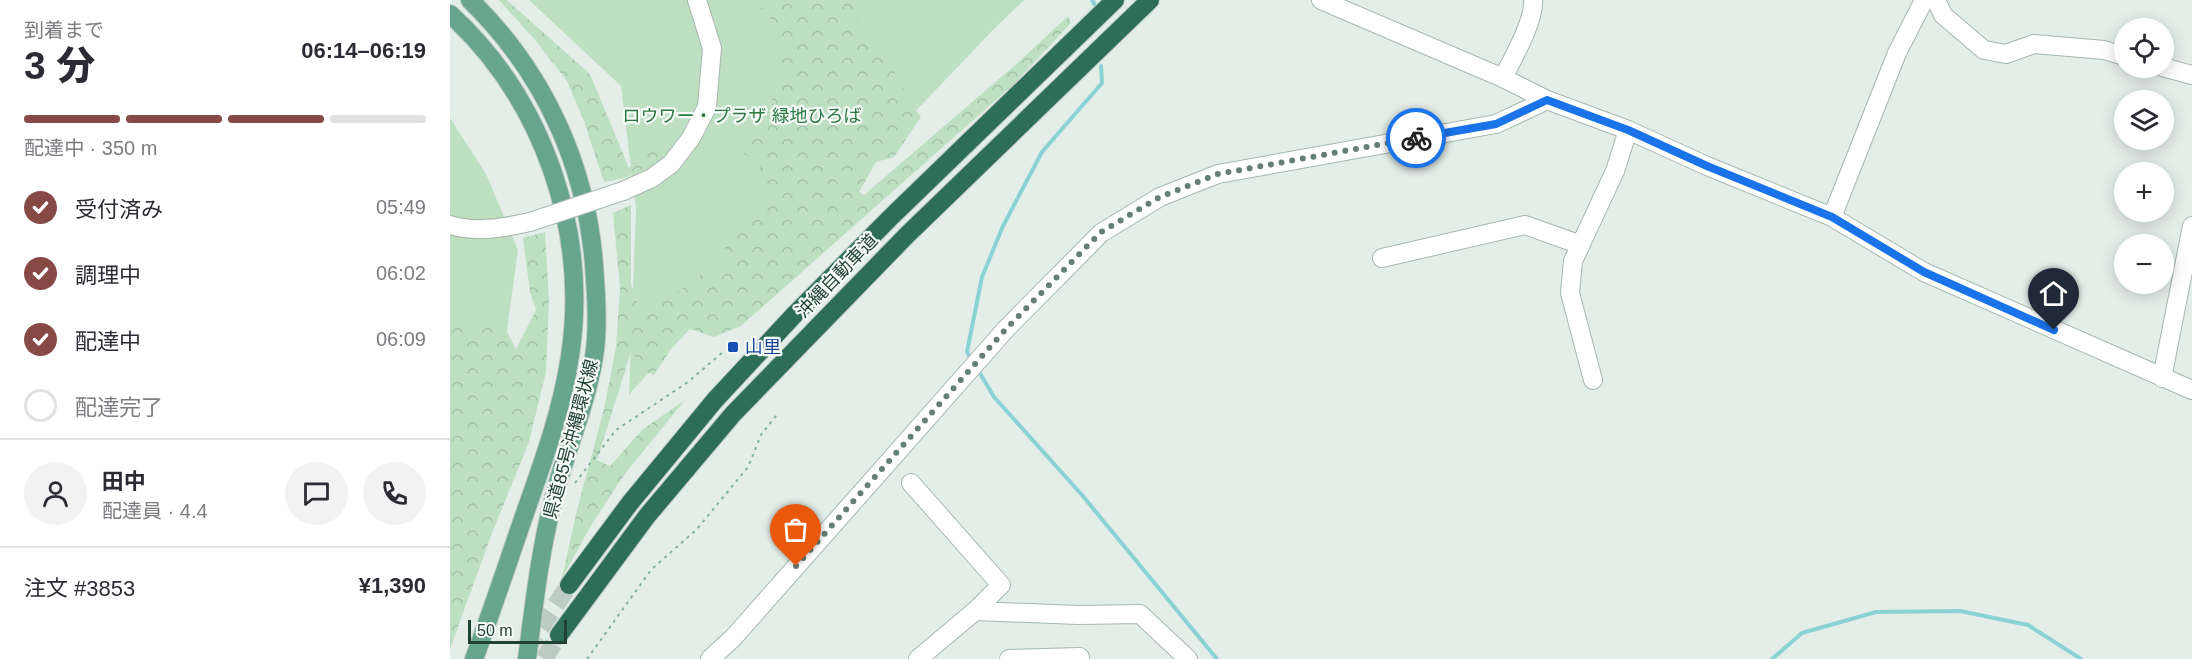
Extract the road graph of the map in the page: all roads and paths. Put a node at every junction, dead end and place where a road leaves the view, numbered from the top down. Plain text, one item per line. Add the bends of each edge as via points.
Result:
1 (470, 0) edge
2 (697, 0) edge
3 (1115, 0) edge
4 (1150, 0) edge
5 (1321, 0) edge
6 (1533, 0) edge
7 (1924, 0) edge
8 (1936, 0) edge
9 (450, 14) edge
10 (2114, 53) edge
11 (2174, 70) edge
12 (2192, 75) edge
13 (1503, 78) junction
14 (1547, 100) junction
15 (1628, 130) junction
16 (1832, 217) junction
17 (450, 225) edge
18 (2192, 226) edge
19 (1581, 245) junction
20 (1382, 258) dead end
21 (723, 352) dead end
22 (2162, 378) junction
23 (1593, 380) dead end
24 (2192, 390) edge
25 (779, 412) dead end
26 (575, 483) dead end
27 (911, 483) dead end
28 (569, 585) tunnel mouth
29 (975, 611) junction
30 (559, 635) tunnel mouth
31 (1080, 657) dead end
32 (474, 659) edge
33 (526, 659) edge
34 (587, 659) edge
35 (710, 659) edge
36 (918, 659) edge
37 (1009, 659) edge
38 (1188, 659) edge

1 - 33 main road, 県道85号沖縄環状線 via 505,39 559,124 581,183 594,258 594,356 585,402 549,518
2 - 17 street, bridge via 712,48 707,107 691,138 671,164 652,178 622,191 530,222 482,229
3 - 28 highway, 沖縄自動車道 via 891,217 731,382 630,503
4 - 30 highway, 沖縄自動車道 via 907,235 733,414 647,516
5 - 13 street
6 - 13 street via 1534,7
7 - 16 street via 1897,53
8 - 10 street via 1943,15 1984,50 2006,54 2034,44
9 - 32 main road, 県道85号沖縄環状線 via 508,81 545,151 565,217 573,289 570,356 559,407
11 - 12 street
13 - 14 street
14 - 15 street
14 - 35 street via 1496,124 1218,174 1160,197 1101,232 1006,329 733,638
15 - 16 street
15 - 19 street via 1615,171
16 - 22 street via 1924,272
18 - 22 street
19 - 20 street via 1525,225
19 - 23 street via 1573,261 1570,293
21 - 26 path via 688,382 616,430
22 - 24 street
25 - 34 path via 761,435 748,467 697,529 651,570
27 - 29 street via 1001,585
29 - 36 street
29 - 38 street via 1140,614
31 - 37 street

